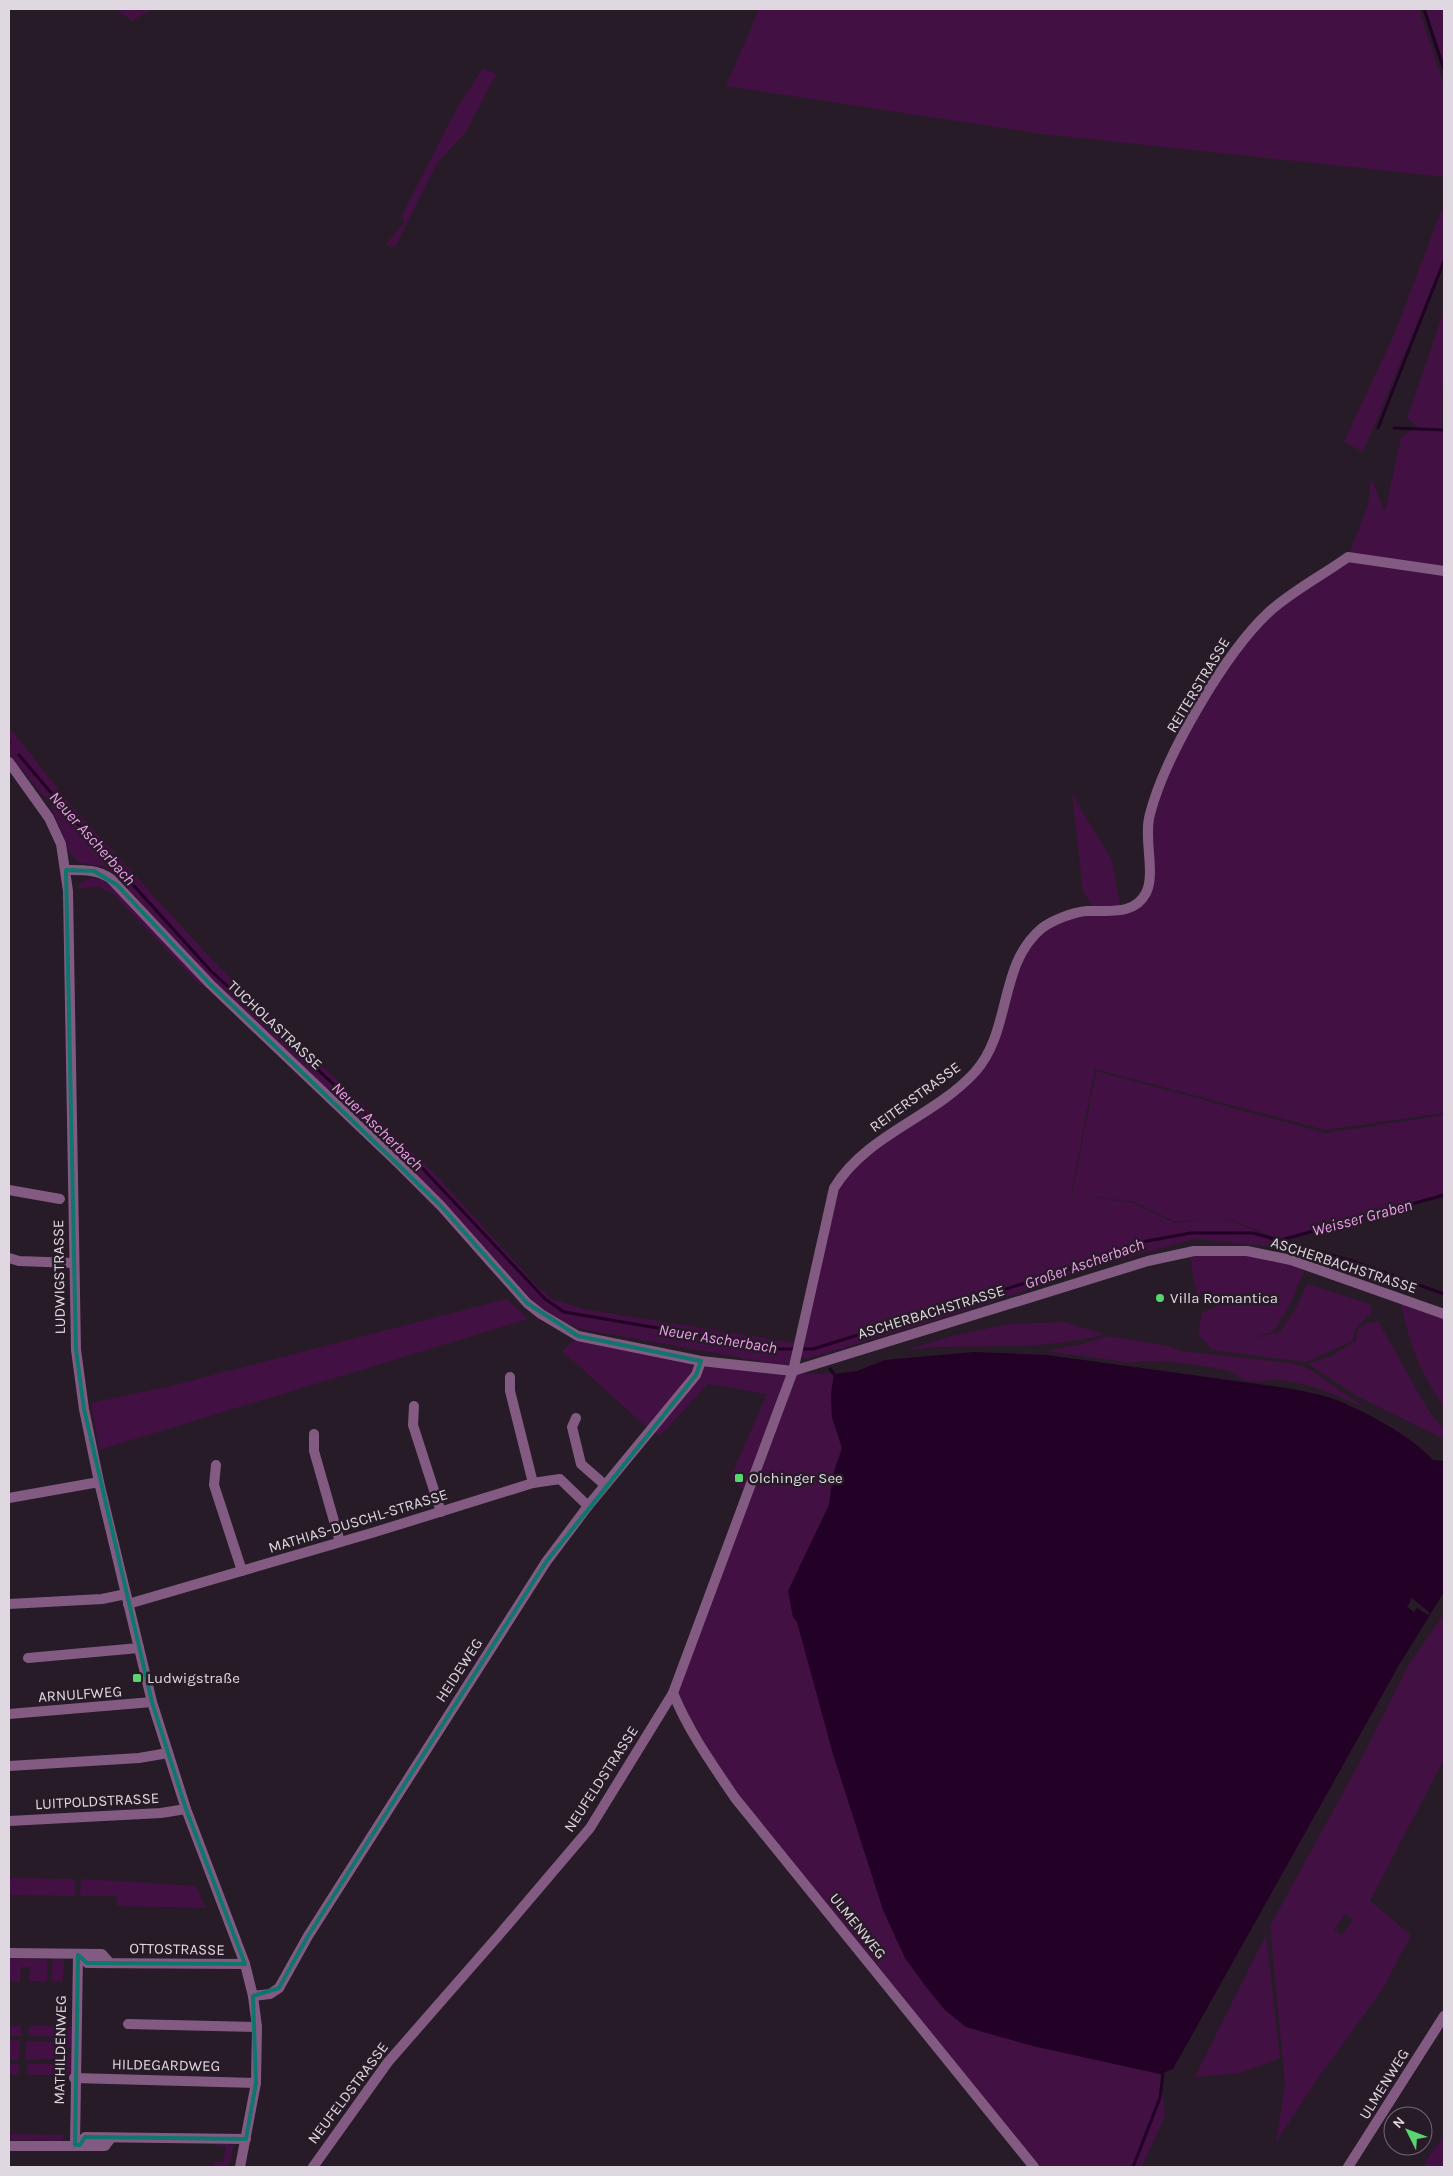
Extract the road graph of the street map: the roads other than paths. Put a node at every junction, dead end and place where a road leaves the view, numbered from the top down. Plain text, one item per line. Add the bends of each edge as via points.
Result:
1 (1444, 571) edge
2 (9, 762) edge
3 (66, 870) junction
4 (9, 1190) edge
5 (60, 1199) dead end
6 (9, 1258) edge
7 (74, 1263) junction
8 (541, 1314) joint
9 (1444, 1314) edge
10 (701, 1361) junction
11 (793, 1371) junction
12 (510, 1377) dead end
13 (414, 1406) dead end
14 (576, 1418) dead end
15 (314, 1434) dead end
16 (216, 1465) dead end
17 (99, 1482) junction
18 (533, 1483) junction
19 (605, 1485) junction
20 (9, 1498) edge
21 (588, 1506) junction
22 (441, 1512) junction
23 (340, 1542) junction
24 (242, 1571) junction
25 (127, 1599) junction
26 (9, 1604) edge
27 (139, 1648) junction
28 (28, 1658) dead end
29 (673, 1693) junction
30 (152, 1702) junction
31 (9, 1714) edge
32 (168, 1753) junction
33 (9, 1766) edge
34 (186, 1809) junction
35 (9, 1820) edge
36 (9, 1953) edge
37 (80, 1954) junction
38 (245, 1964) junction
39 (253, 1996) junction
40 (1444, 2016) edge
41 (128, 2024) dead end
42 (257, 2027) junction
43 (74, 2078) junction
44 (256, 2083) junction
45 (246, 2139) junction
46 (77, 2145) junction
47 (9, 2146) edge
48 (318, 2165) edge
49 (240, 2167) edge
50 (1034, 2167) edge
51 (1348, 2167) edge

1 - 11 street, REITERSTRASSE via 1348,557 1270,612 1244,639 1193,716 1158,787 1149,816 1149,877 1146,892 1137,904 1114,912 1085,911 1060,918 1043,928 1024,947 990,1052 975,1072 955,1090 860,1155 843,1173 834,1188
2 - 3 street via 49,818 61,844
3 - 7 street, LUDWIGSTRASSE
3 - 8 street, TUCHOLASTRASSE via 99,872 117,885 210,984 441,1206 518,1293
4 - 5 street
6 - 7 street
7 - 17 street, LUDWIGSTRASSE via 76,1350
8 - 10 street, ASCHERBACHSTRASSE via 578,1336
9 - 11 street, ASCHERBACHSTRASSE via 1291,1260 1247,1251 1194,1251 1148,1260
10 - 11 street, ASCHERBACHSTRASSE
10 - 19 street, HEIDEWEG via 696,1375
11 - 29 street, NEUFELDSTRASSE
12 - 18 street via 510,1391
13 - 22 street via 413,1425
14 - 19 street via 572,1428 581,1464
15 - 23 street via 314,1452
16 - 24 street via 214,1485
17 - 20 street
17 - 25 street, LUDWIGSTRASSE
18 - 21 street, MATHIAS-DUSCHL-STRASSE via 560,1479
18 - 22 street, MATHIAS-DUSCHL-STRASSE
19 - 21 street, HEIDEWEG
21 - 39 street, HEIDEWEG via 546,1562 308,1936 279,1988 270,1994
22 - 23 street, MATHIAS-DUSCHL-STRASSE
23 - 24 street, MATHIAS-DUSCHL-STRASSE
24 - 25 street, MATHIAS-DUSCHL-STRASSE
25 - 26 street, MATHIAS-DUSCHL-STRASSE
25 - 27 street, LUDWIGSTRASSE
27 - 28 street
27 - 30 street, LUDWIGSTRASSE
29 - 48 street, NEUFELDSTRASSE via 590,1828 388,2062
29 - 50 street, ULMENWEG via 701,1749 735,1798
30 - 31 street, ARNULFWEG
30 - 32 street, LUDWIGSTRASSE
32 - 33 street via 139,1758
32 - 34 street, LUDWIGSTRASSE
34 - 35 street, LUITPOLDSTRASSE
34 - 38 street, LUDWIGSTRASSE
36 - 37 street, OTTOSTRASSE
37 - 38 street, OTTOSTRASSE via 87,1963
37 - 43 street, MATHILDENWEG
38 - 39 street, LUDWIGSTRASSE
39 - 42 street, LUDWIGSTRASSE
40 - 51 street, ULMENWEG
41 - 42 street
42 - 44 street, LUDWIGSTRASSE
43 - 44 street, HILDEGARDWEG
43 - 46 street, MATHILDENWEG
44 - 45 street, LUDWIGSTRASSE
45 - 46 street via 111,2138 105,2146
45 - 49 street, LUDWIGSTRASSE
46 - 47 street

